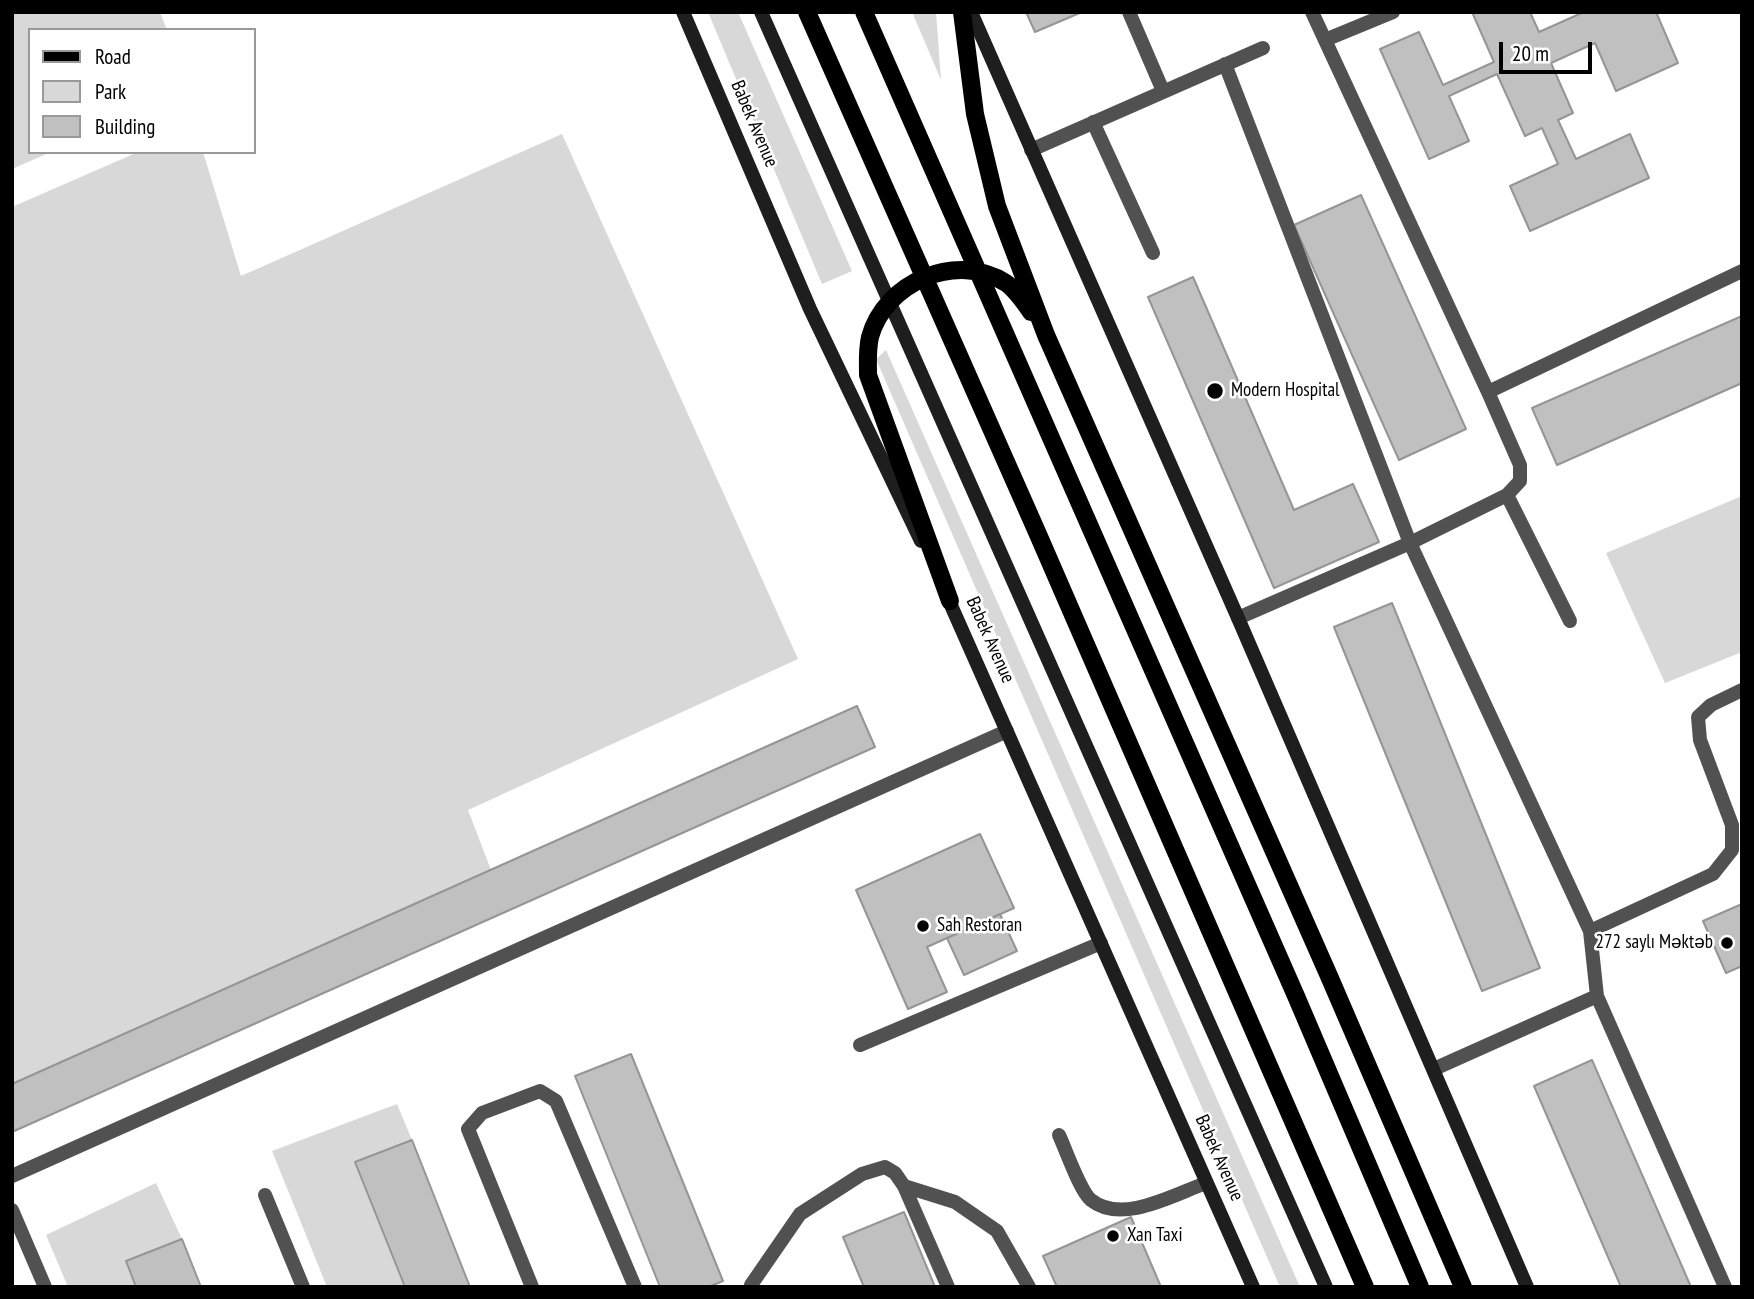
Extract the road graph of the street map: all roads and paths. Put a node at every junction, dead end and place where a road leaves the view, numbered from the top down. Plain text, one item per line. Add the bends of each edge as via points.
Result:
1 (683, 12) edge
2 (761, 12) edge
3 (807, 12) edge
4 (864, 12) edge
5 (962, 12) edge
6 (971, 12) edge
7 (1312, 12) edge
8 (1393, 12) edge
9 (1132, 15) edge
10 (1325, 40) junction
11 (1263, 48) dead end
12 (1225, 64) junction
13 (1163, 91) junction
14 (1093, 122) junction
15 (1031, 150) junction
16 (1153, 253) dead end
17 (1742, 271) edge
18 (1046, 335) junction
19 (1488, 392) junction
20 (1507, 495) junction
21 (1410, 543) junction
22 (950, 601) junction
23 (1238, 618) junction
24 (1570, 621) dead end
25 (1742, 690) edge
26 (1007, 731) junction
27 (1590, 931) junction
28 (1101, 943) junction
29 (1597, 996) junction
30 (860, 1045) dead end
31 (1434, 1069) junction
32 (1059, 1135) dead end
33 (12, 1176) edge
34 (1206, 1183) junction
35 (904, 1185) junction
36 (265, 1195) dead end
37 (12, 1210) edge
38 (750, 1286) edge
39 (45, 1287) edge
40 (303, 1287) edge
41 (532, 1287) edge
42 (635, 1287) edge
43 (948, 1287) edge
44 (1029, 1287) edge
45 (1252, 1287) edge
46 (1326, 1287) edge
47 (1365, 1287) edge
48 (1420, 1287) edge
49 (1463, 1287) edge
50 (1527, 1287) edge
51 (1725, 1287) edge

1 - 22 main road, Babek Avenue via 810,309
2 - 46 main road
3 - 47 main road
4 - 48 main road
5 - 18 main road via 986,165
6 - 15 main road
7 - 10 street
8 - 10 street
9 - 13 street
10 - 19 street
11 - 12 street
12 - 13 street
12 - 21 street
13 - 14 street
14 - 15 street
14 - 16 street
15 - 23 main road
17 - 19 street
18 - 22 main road via 1007,284 988,274 962,270 931,274 900,291 880,314 870,336 868,375
18 - 49 main road
19 - 20 street via 1520,466 1521,481
20 - 21 street
20 - 24 street
21 - 23 street
21 - 27 street
22 - 26 main road, Babek Avenue
23 - 31 main road
25 - 27 street via 1698,717 1700,740 1732,825 1732,850 1713,874
26 - 28 main road, Babek Avenue
26 - 33 street
27 - 29 street
28 - 30 street
28 - 34 main road, Babek Avenue
29 - 31 street
29 - 51 street
31 - 50 main road
32 - 34 street via 1090,1199 1108,1208 1139,1208
34 - 45 main road, Babek Avenue
35 - 38 street via 885,1167 873,1168 800,1214
35 - 43 street
35 - 44 street via 955,1202 997,1231
36 - 40 street
37 - 39 street
41 - 42 street via 468,1129 482,1113 540,1091 556,1101

